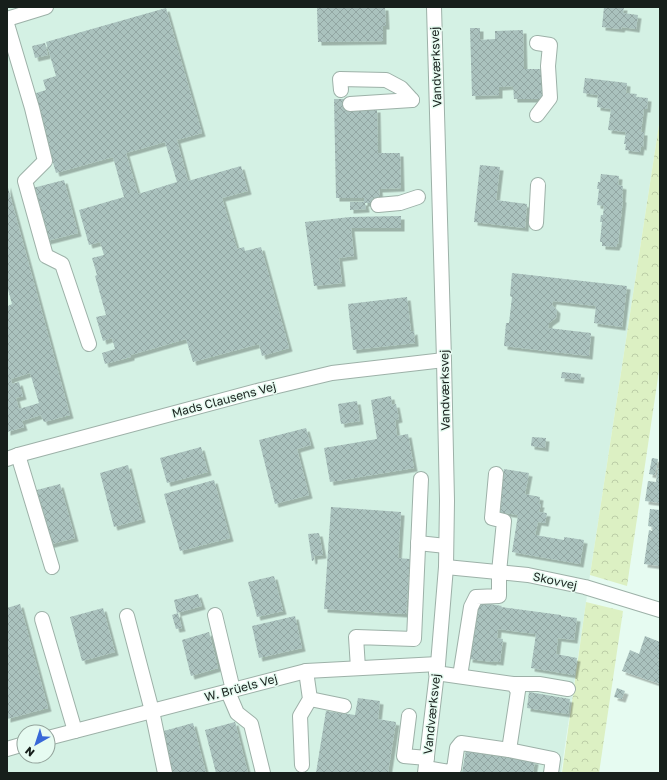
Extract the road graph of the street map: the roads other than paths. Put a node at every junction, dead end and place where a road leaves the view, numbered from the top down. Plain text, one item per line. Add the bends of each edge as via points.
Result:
1 (46, 7) edge
2 (434, 7) edge
3 (7, 19) edge
4 (7, 24) edge
5 (537, 43) dead end
6 (341, 90) dead end
7 (350, 104) dead end
8 (537, 115) dead end
9 (538, 185) dead end
10 (418, 197) dead end
11 (378, 205) dead end
12 (536, 223) dead end
13 (89, 344) dead end
14 (444, 360) junction
15 (13, 457) edge
16 (496, 474) dead end
17 (421, 479) dead end
18 (418, 543) junction
19 (446, 546) junction
20 (52, 567) dead end
21 (446, 567) junction
22 (499, 572) junction
23 (660, 610) edge
24 (214, 615) dead end
25 (127, 616) dead end
26 (42, 620) dead end
27 (358, 668) junction
28 (437, 669) junction
29 (306, 671) junction
30 (460, 676) junction
31 (513, 684) junction
32 (568, 689) dead end
33 (230, 691) junction
34 (310, 699) junction
35 (344, 706) dead end
36 (152, 711) junction
37 (408, 716) dead end
38 (74, 731) junction
39 (56, 736) edge
40 (509, 750) junction
41 (302, 765) dead end
42 (426, 766) edge
43 (454, 771) edge
44 (165, 773) edge
45 (263, 773) edge
46 (551, 773) edge

1 - 3 street
2 - 14 street, Vandværksvej
4 - 13 street via 45,161 25,181 46,256 62,264
5 - 8 street via 550,45 550,98
6 - 7 street via 340,78 386,80 402,88 412,100
9 - 12 street
10 - 11 street via 400,203
14 - 15 street, Mads Clausens Vej via 332,373
14 - 19 street, Vandværksvej
15 - 20 street
16 - 22 street via 492,518 504,520
17 - 18 street
18 - 19 street
18 - 27 street via 414,639 356,637
19 - 21 street, Vandværksvej
21 - 22 street, Skovvej
21 - 28 street, Vandværksvej
22 - 23 street, Skovvej via 586,587
22 - 30 street via 499,596 476,597 471,607
24 - 33 street
25 - 36 street
26 - 38 street
27 - 28 street, W. Brüels Vej
27 - 29 street, W. Brüels Vej
28 - 30 street, W. Brüels Vej
28 - 42 street, Vandværksvej
29 - 33 street, W. Brüels Vej
29 - 34 street
30 - 31 street, W. Brüels Vej
31 - 32 street, W. Brüels Vej via 539,684
31 - 40 street via 518,691
33 - 36 street, W. Brüels Vej
33 - 45 street via 236,713 251,724
34 - 35 street
34 - 41 street via 300,716
36 - 38 street, W. Brüels Vej
36 - 44 street
37 - 42 street via 404,756
38 - 39 street, W. Brüels Vej
40 - 43 street via 461,743 456,748
40 - 46 street via 552,759
42 - 43 street

